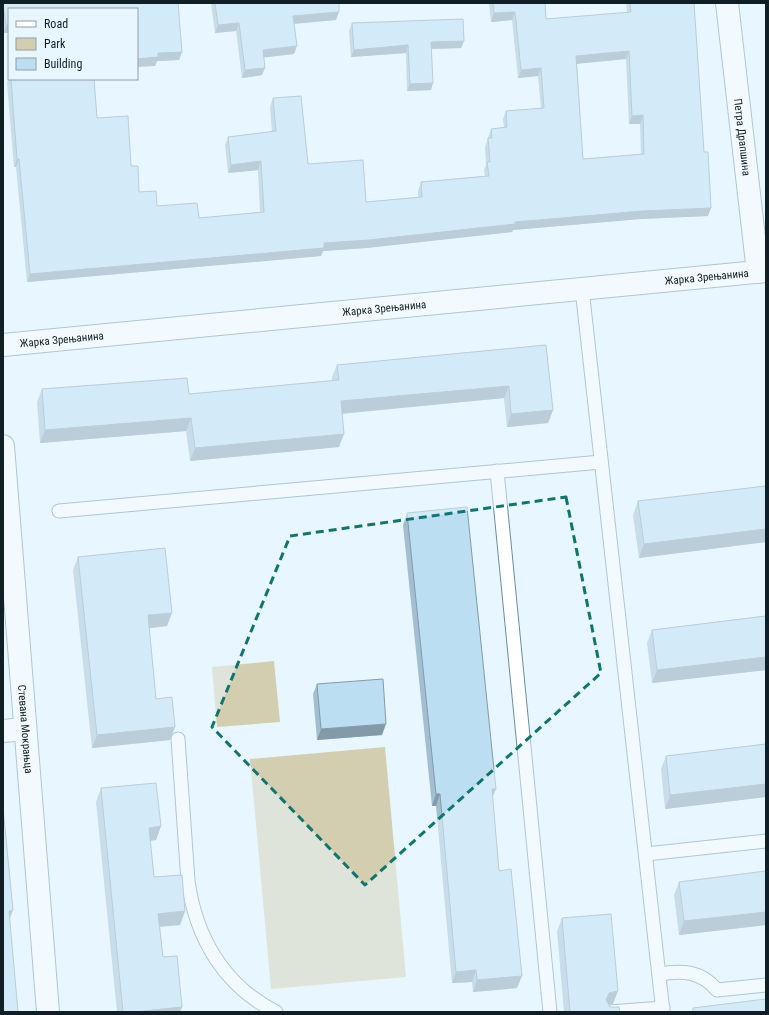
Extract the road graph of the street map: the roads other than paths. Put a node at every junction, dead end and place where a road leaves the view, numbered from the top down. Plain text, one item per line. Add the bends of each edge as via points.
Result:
1 (727, 3) edge
2 (762, 271) edge
3 (582, 289) junction
4 (3, 345) edge
5 (3, 446) edge
6 (600, 462) junction
7 (497, 471) junction
8 (59, 510) dead end
9 (25, 729) junction
10 (3, 731) edge
11 (178, 739) dead end
12 (766, 841) edge
13 (646, 854) junction
14 (659, 974) junction
15 (766, 985) edge
16 (663, 1010) edge
17 (48, 1012) edge
18 (276, 1012) edge
19 (550, 1012) edge
20 (609, 1012) edge

1 - 2 street, Петра Драпшина
2 - 3 street, Жарка Зрењанина
3 - 4 street, Жарка Зрењанина
3 - 6 lane
5 - 9 street, Стевана Мокрањца
6 - 7 lane
6 - 13 lane
7 - 8 lane
7 - 19 lane
9 - 10 street
9 - 17 street, Стевана Мокрањца
11 - 18 lane via 188,881 197,922 218,963 233,981
12 - 13 lane
13 - 14 lane
14 - 15 lane via 682,971 693,973 711,983 717,990
14 - 16 lane
16 - 20 lane

